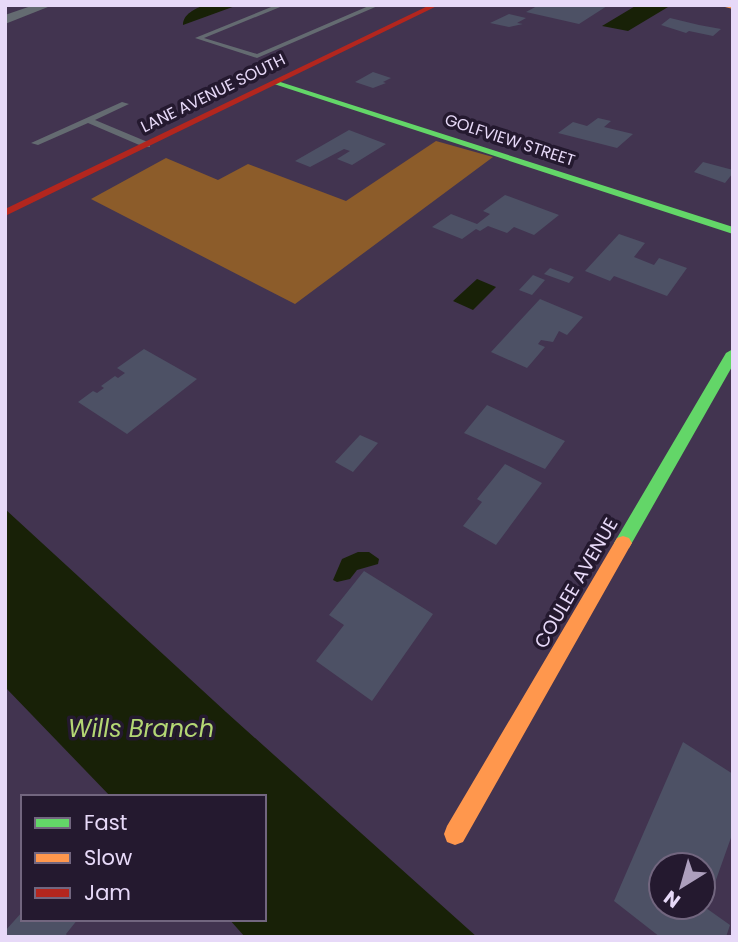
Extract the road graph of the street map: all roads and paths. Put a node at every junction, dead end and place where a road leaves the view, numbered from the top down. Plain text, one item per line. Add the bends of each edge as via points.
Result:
1 (47, 5) edge
2 (282, 5) edge
3 (377, 5) edge
4 (723, 5) edge
5 (427, 7) edge
6 (733, 7) edge
7 (5, 20) edge
8 (277, 82) junction
9 (125, 104) dead end
10 (88, 120) junction
11 (35, 143) dead end
12 (147, 145) junction
13 (5, 213) edge
14 (733, 231) edge
15 (733, 353) edge
16 (455, 834) dead end

1 - 7 street
2 - 3 lane via 198,38 257,56
4 - 6 street
5 - 8 street, LANE AVENUE SOUTH
8 - 12 street, LANE AVENUE SOUTH
8 - 14 street, GOLFVIEW STREET
9 - 10 lane
10 - 11 lane
10 - 12 lane
12 - 13 street, LANE AVENUE SOUTH
15 - 16 street, COULEE AVENUE

